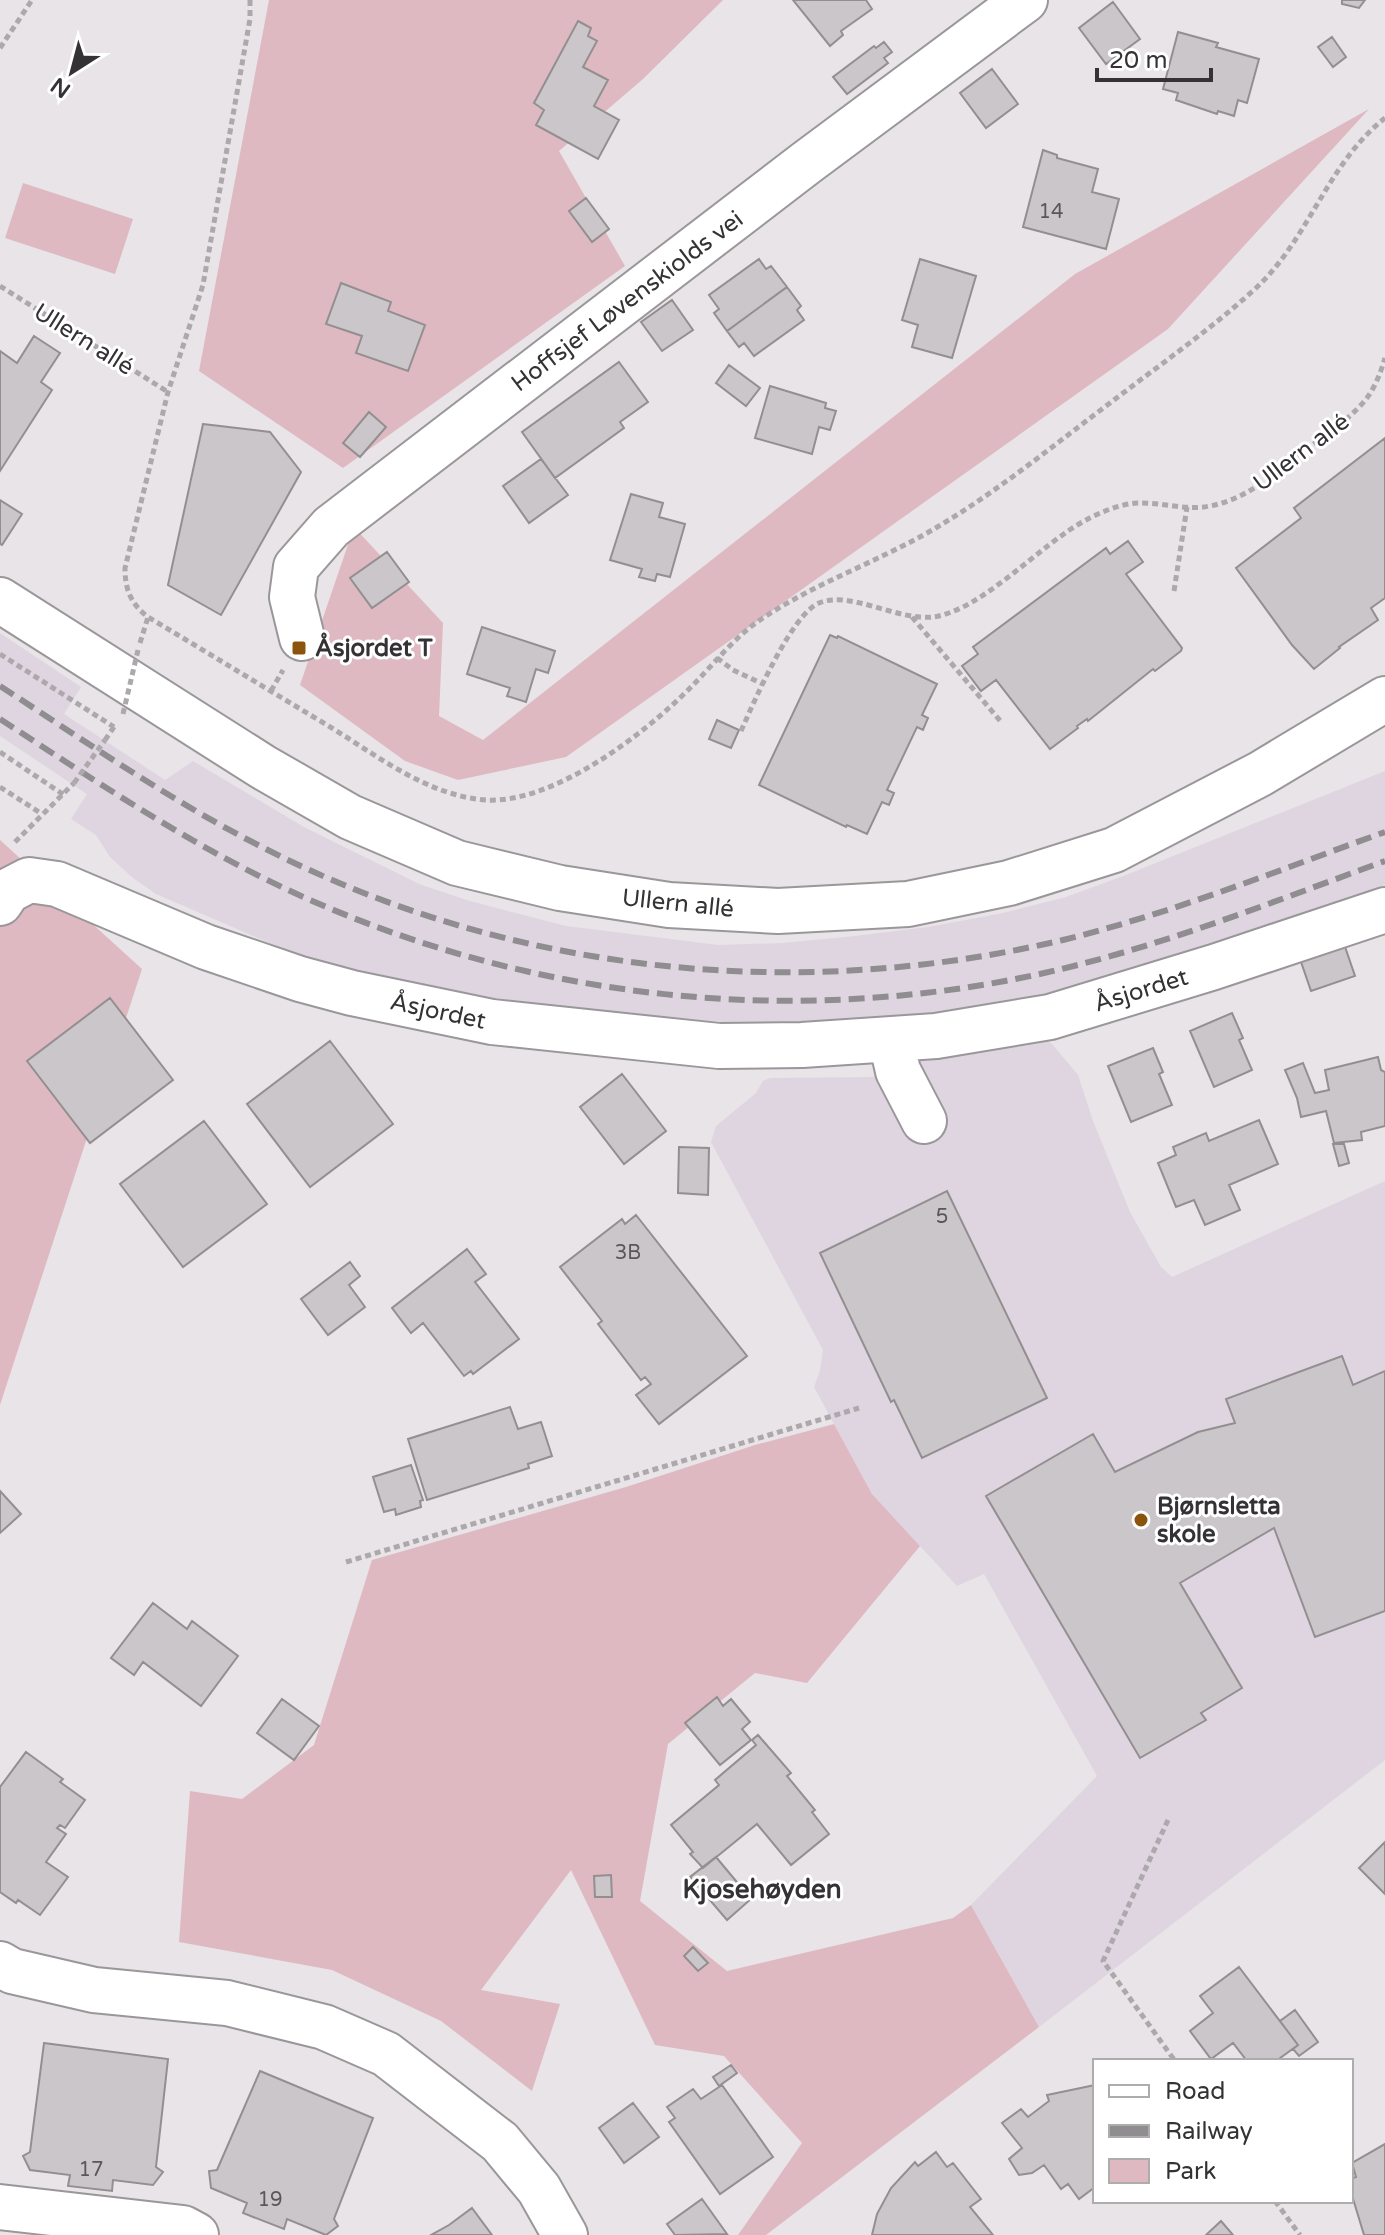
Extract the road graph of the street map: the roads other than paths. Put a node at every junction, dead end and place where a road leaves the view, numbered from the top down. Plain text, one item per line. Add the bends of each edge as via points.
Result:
1 (1025, 0) edge
2 (0, 600) edge
3 (302, 638) dead end
4 (1385, 699) edge
5 (4, 897) edge
6 (1385, 910) edge
7 (891, 1040) junction
8 (924, 1121) dead end
9 (0, 1964) edge
10 (0, 2207) edge
11 (196, 2235) edge
12 (565, 2235) edge

1 - 3 street, Hoffsjef Løvenskiolds vei via 331,527 296,567 292,597
2 - 4 street, Ullern allé via 350,817 457,863 560,888 669,905 778,911 908,904 1009,883 1114,850 1260,774
5 - 7 street, Åsjordet via 29,880 57,884 206,947 300,979 492,1022 719,1046
6 - 7 street, Åsjordet via 1062,1014
7 - 8 street via 898,1071
9 - 12 street via 94,1990 227,2003 324,2027 386,2054 500,2142 539,2189
10 - 11 street via 183,2228

